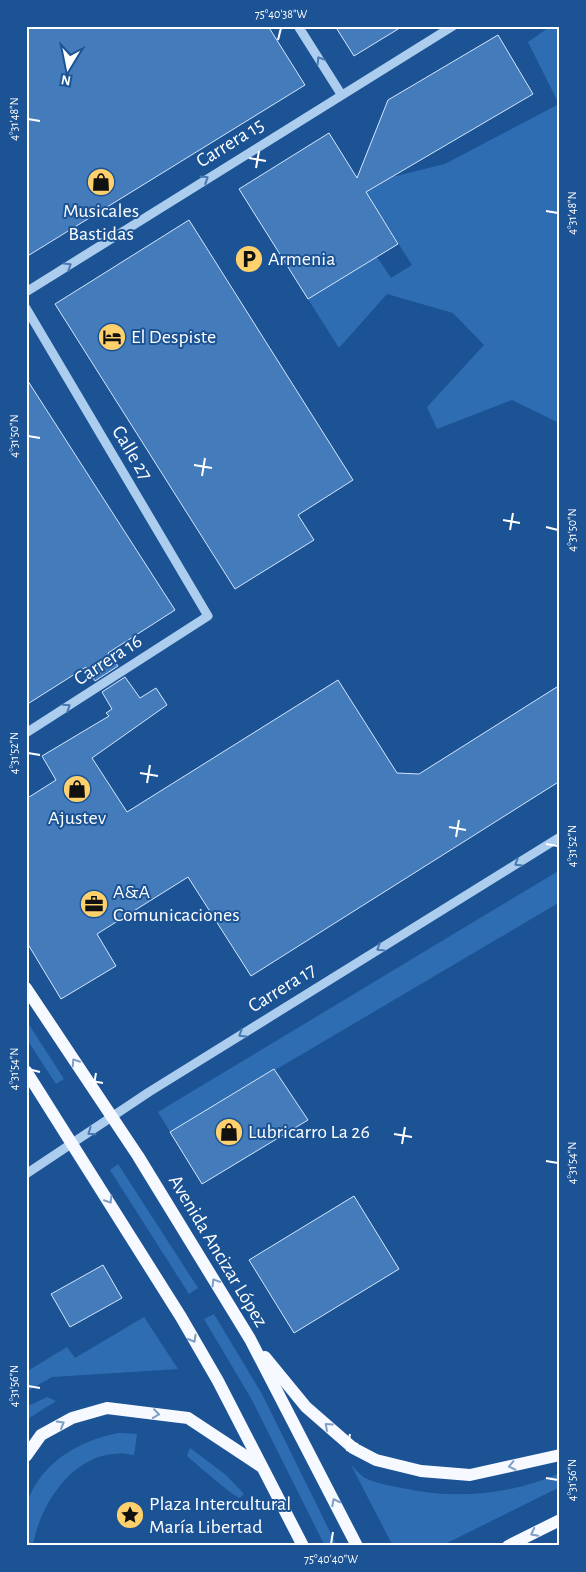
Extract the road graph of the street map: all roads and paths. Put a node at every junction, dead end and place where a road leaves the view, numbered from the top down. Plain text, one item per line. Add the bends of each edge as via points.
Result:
1 (298, 26) edge
2 (453, 26) edge
3 (341, 94) junction
4 (26, 292) edge
5 (26, 308) edge
6 (208, 616) joint
7 (26, 733) edge
8 (560, 837) edge
9 (26, 988) edge
10 (26, 1071) edge
11 (112, 1118) junction
12 (74, 1143) junction
13 (26, 1174) edge
14 (250, 1339) junction
15 (560, 1455) edge
16 (26, 1456) edge
17 (262, 1467) junction
18 (560, 1520) edge
19 (303, 1546) edge
20 (357, 1546) edge
21 (508, 1546) edge

3 -> 1 street
2 - 3 street, Carrera 15
4 -> 3 street, Carrera 15
5 - 6 street, Calle 27
7 -> 6 street, Carrera 16
8 -> 11 street, Carrera 17 via 157,1086
11 -> 9 main road, Avenida Ancizar López
10 - 12 main road
11 -> 12 street, Carrera 17
14 -> 11 main road, Avenida Ancizar López
12 - 13 street, Carrera 17
12 -> 17 main road via 181,1317
15 -> 14 main road via 470,1476 421,1472 376,1460 353,1448 306,1407
20 -> 14 main road, Avenida Ancizar López
16 -> 17 main road via 41,1435 72,1418 108,1408 188,1418
17 - 19 main road
18 -> 21 main road

